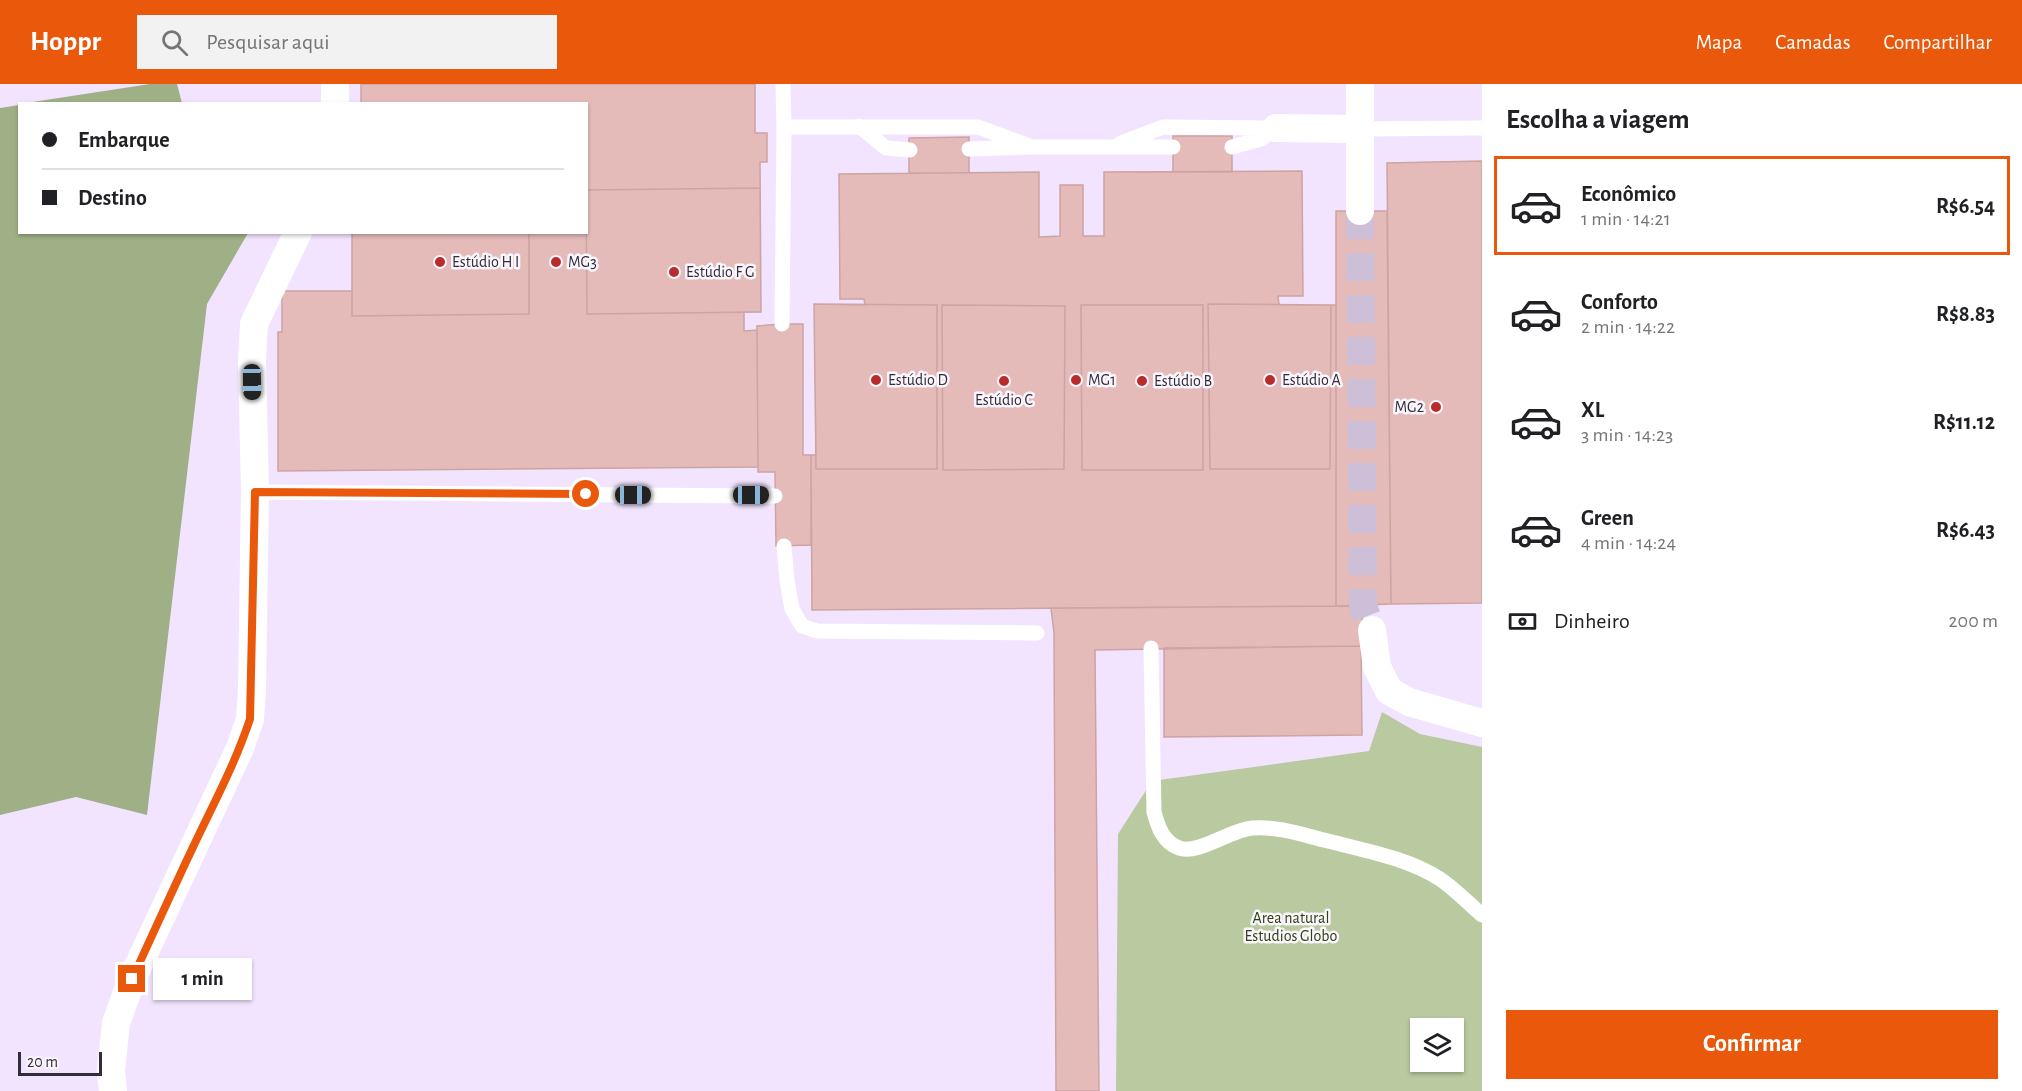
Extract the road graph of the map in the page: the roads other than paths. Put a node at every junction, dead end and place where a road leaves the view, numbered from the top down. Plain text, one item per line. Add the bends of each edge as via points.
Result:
1 (335, 84) edge
2 (783, 84) edge
3 (1360, 84) edge
4 (335, 102) edge
5 (784, 126) junction
6 (859, 126) junction
7 (1276, 128) junction
8 (1482, 128) edge
9 (1360, 129) junction
10 (1032, 147) junction
11 (1111, 147) junction
12 (1173, 147) dead end
13 (1232, 147) dead end
14 (969, 149) dead end
15 (909, 150) dead end
16 (1360, 211) tunnel mouth
17 (297, 234) edge
18 (782, 324) dead end
19 (255, 492) junction
20 (775, 496) dead end
21 (784, 546) dead end
22 (1372, 630) tunnel mouth
23 (1037, 633) dead end
24 (1151, 648) dead end
25 (1482, 723) edge
26 (1482, 915) edge
27 (113, 1091) edge

1 - 4 street
2 - 5 lane
3 - 9 street
5 - 6 lane
5 - 18 lane
6 - 10 lane via 978,127
6 - 15 lane via 886,148
7 - 9 street
7 - 11 lane via 1163,127
7 - 13 lane via 1261,140
8 - 9 lane
9 - 16 street
10 - 11 lane
10 - 14 lane
11 - 12 lane
17 - 19 street via 254,324
19 - 20 lane
19 - 27 street via 250,719 220,794 132,979 116,1023
21 - 23 lane via 792,609 802,626 817,631
22 - 25 street via 1377,667 1389,691 1409,702
24 - 26 lane via 1154,812 1167,841 1180,848 1196,849 1231,833 1275,828 1390,856 1417,867 1441,880

